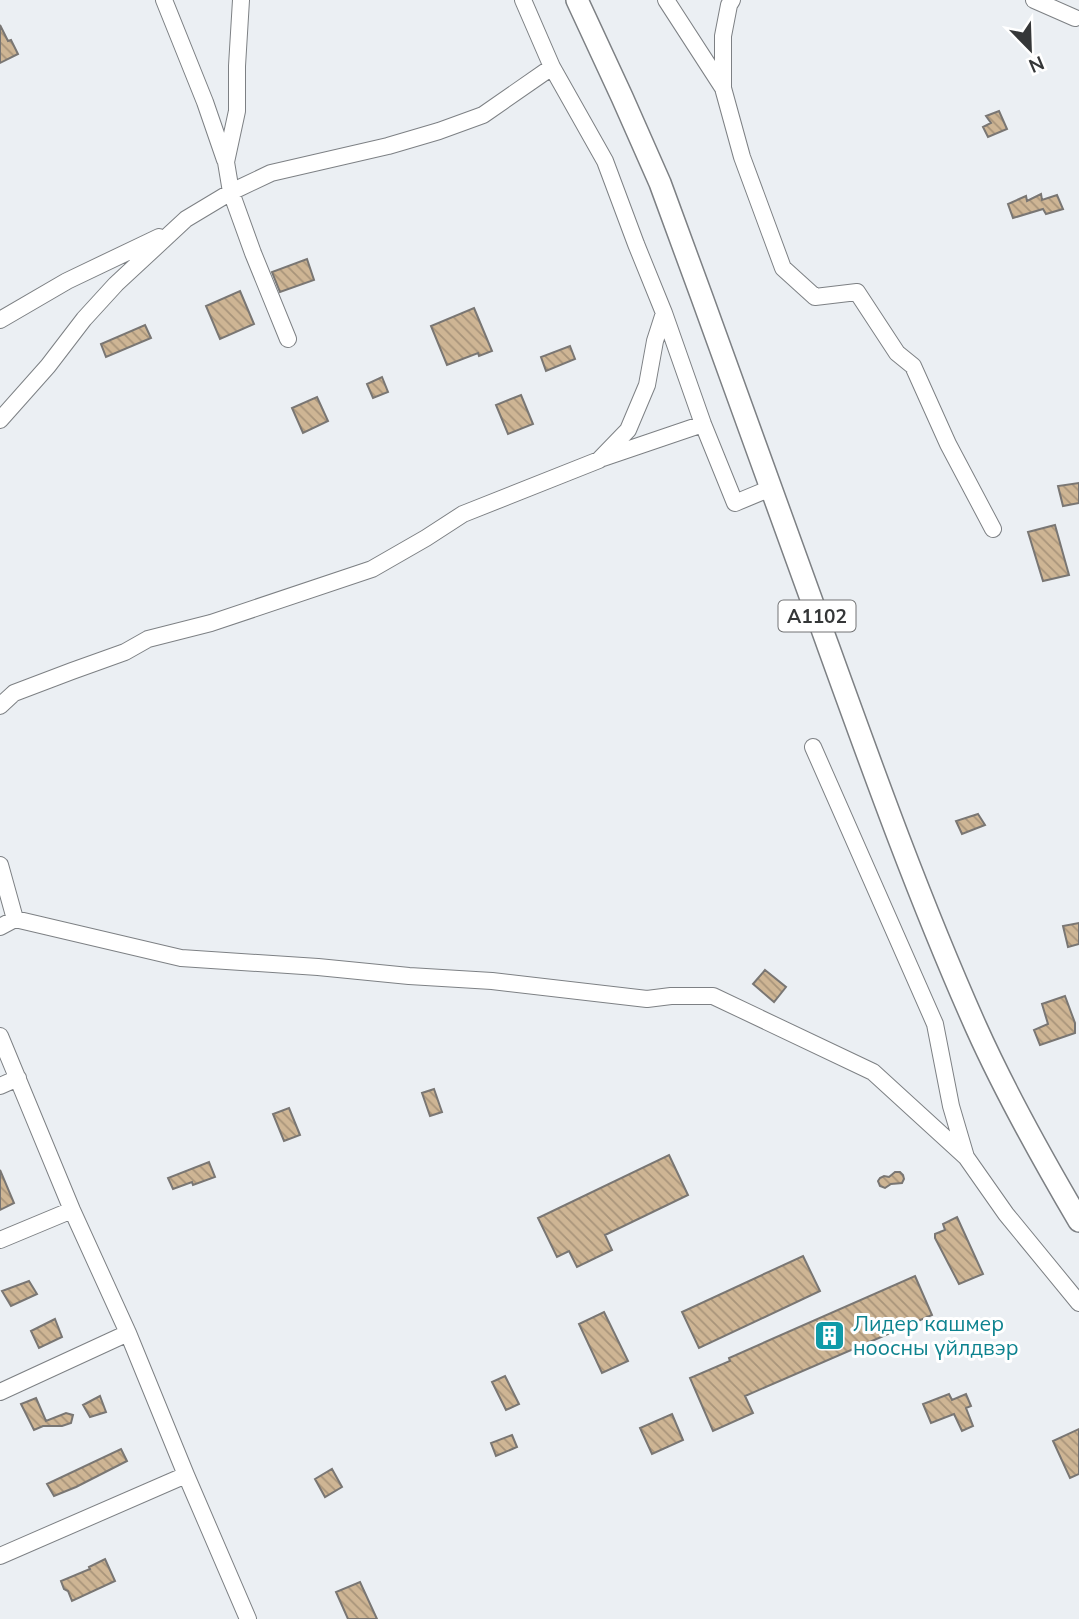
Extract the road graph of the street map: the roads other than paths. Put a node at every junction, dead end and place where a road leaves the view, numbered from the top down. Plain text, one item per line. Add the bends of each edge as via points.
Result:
1 (164, 0) edge
2 (241, 0) edge
3 (523, 0) edge
4 (577, 0) edge
5 (666, 0) edge
6 (732, 0) edge
7 (1034, 0) edge
8 (1078, 17) edge
9 (552, 67) junction
10 (723, 89) junction
11 (226, 162) junction
12 (231, 192) junction
13 (173, 230) junction
14 (664, 313) junction
15 (0, 320) edge
16 (288, 340) dead end
17 (0, 420) edge
18 (703, 424) junction
19 (599, 460) junction
20 (771, 488) junction
21 (993, 529) dead end
22 (0, 706) edge
23 (813, 747) dead end
24 (0, 864) edge
25 (15, 919) junction
26 (0, 927) edge
27 (0, 1037) edge
28 (18, 1078) junction
29 (0, 1086) edge
30 (966, 1157) junction
31 (72, 1210) junction
32 (1079, 1221) edge
33 (0, 1240) edge
34 (1079, 1303) edge
35 (128, 1333) junction
36 (0, 1392) edge
37 (186, 1475) junction
38 (0, 1556) edge
39 (248, 1619) edge

1 - 11 street
2 - 11 street via 237,111
3 - 9 street
4 - 20 main road, A1102 via 660,183
5 - 10 street
6 - 10 street via 723,36
7 - 8 street
9 - 12 street via 483,115 388,146 271,173
9 - 14 street via 605,161
10 - 21 street via 783,268 815,298 857,292 897,353 913,366
11 - 12 street
12 - 13 street
12 - 16 street
13 - 15 street via 67,281
13 - 17 street via 84,319
14 - 18 street
14 - 19 street via 647,385 628,430
18 - 19 street
18 - 20 street via 735,503
19 - 22 street via 463,514 372,569 211,623 148,639 14,693
20 - 32 main road, A1102 via 921,897 983,1041
23 - 30 street via 935,1024
24 - 25 street
25 - 26 street
25 - 30 street via 181,958 492,981 647,999 713,996 873,1072
27 - 28 street
28 - 29 street
28 - 31 street
30 - 34 street
31 - 33 street
31 - 35 street
35 - 36 street
35 - 37 street
37 - 38 street
37 - 39 street

